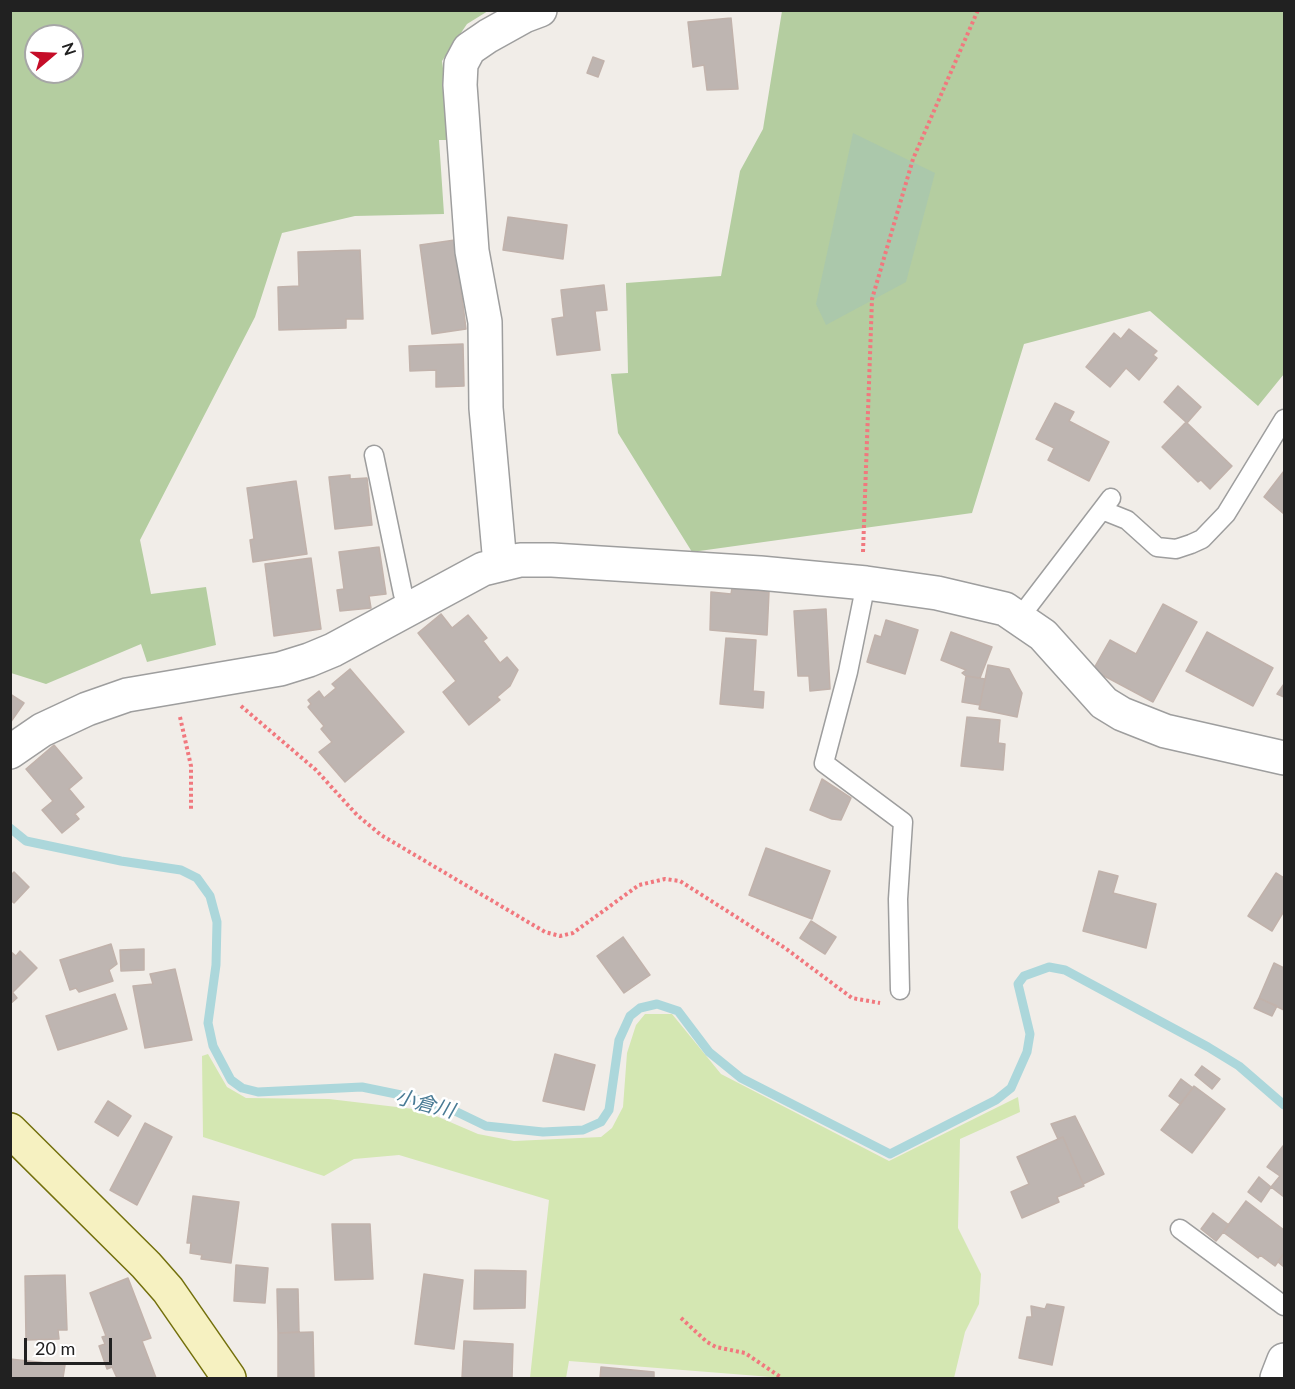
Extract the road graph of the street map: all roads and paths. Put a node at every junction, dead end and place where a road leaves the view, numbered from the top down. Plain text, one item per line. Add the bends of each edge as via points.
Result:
1 (540, 10) edge
2 (978, 10) edge
3 (1284, 419) edge
4 (374, 455) dead end
5 (500, 564) junction
6 (864, 573) junction
7 (410, 608) junction
8 (1020, 617) junction
9 (217, 680) junction
10 (172, 686) junction
11 (10, 752) edge
12 (1284, 758) edge
13 (191, 811) dead end
14 (900, 990) joint
15 (10, 1130) edge
16 (1180, 1229) dead end
17 (1284, 1306) edge
18 (681, 1318) dead end
19 (1284, 1360) edge
20 (223, 1376) edge
21 (782, 1378) edge
22 (1277, 1378) edge

1 - 5 street via 488,36 469,49 461,64 472,251 485,322 486,408
2 - 6 path via 913,159 872,299
3 - 8 lane via 1226,514 1196,542 1176,549 1157,547 1106,504
4 - 7 lane via 403,594
5 - 6 street via 552,560 760,573
5 - 7 street
6 - 8 street via 1005,609
6 - 14 lane via 848,672 824,763 903,822 898,899
7 - 9 street via 309,660
8 - 12 street via 1043,635 1104,703 1122,714 1165,731
9 - 10 street
9 - 14 path via 227,694 316,770 381,835 545,932 560,936 573,933 639,885 665,879 680,881 785,948 852,998 881,1003
10 - 11 street via 127,695 87,709 42,730
10 - 13 path via 191,766
15 - 20 street via 168,1290
16 - 17 lane
18 - 21 path via 707,1342 745,1353
19 - 22 street

